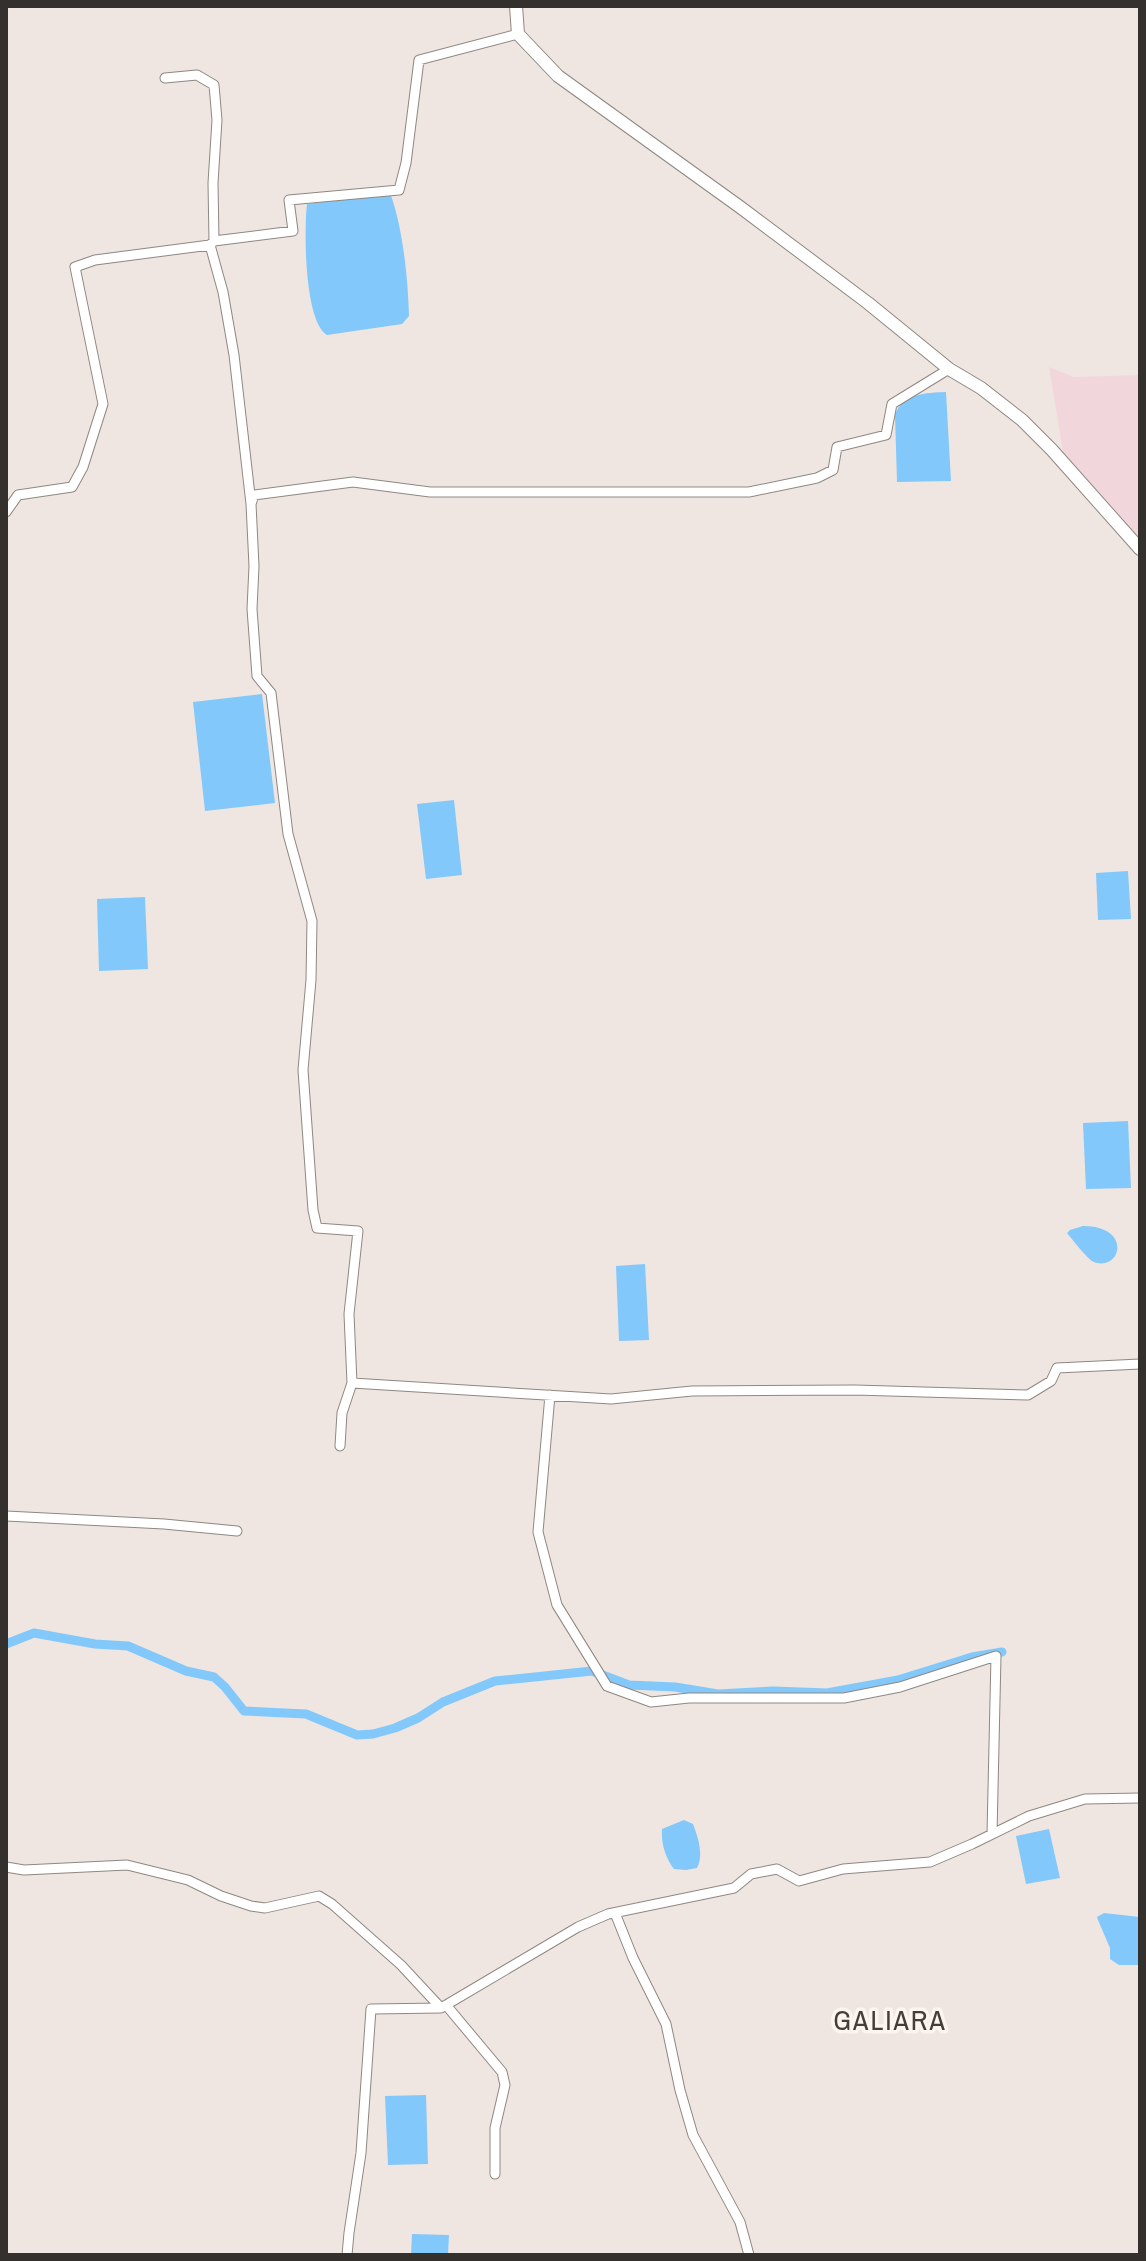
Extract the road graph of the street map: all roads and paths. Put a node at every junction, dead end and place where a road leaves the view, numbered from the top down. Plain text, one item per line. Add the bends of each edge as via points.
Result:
1 (516, 6) edge
2 (518, 34) junction
3 (165, 78) dead end
4 (212, 243) junction
5 (949, 369) junction
6 (251, 504) junction
7 (6, 512) edge
8 (1140, 549) edge
9 (1140, 1364) edge
10 (352, 1383) junction
11 (550, 1395) junction
12 (340, 1446) dead end
13 (6, 1516) edge
14 (237, 1531) dead end
15 (1140, 1798) edge
16 (992, 1834) junction
17 (6, 1867) edge
18 (615, 1913) junction
19 (444, 2006) junction
20 (495, 2174) dead end
21 (347, 2255) edge
22 (749, 2255) edge

1 - 2 main road
2 - 4 street via 419,60 399,190 289,200 293,231
2 - 5 main road via 558,76 868,303
3 - 4 street via 197,75 214,85
4 - 6 street via 234,355
4 - 7 street via 75,267 103,404 72,487 18,495
5 - 6 street via 892,404 886,435 837,447 833,470 749,492 430,492 353,482 254,495
5 - 8 main road via 1022,420
6 - 10 street via 257,676 271,693 288,834 312,921 303,1070 313,1210 317,1228 358,1231 349,1314
9 - 11 street via 1057,1368 1051,1381 1028,1395 827,1390 692,1391 611,1399
10 - 11 street
10 - 12 street via 342,1413
11 - 16 street via 538,1532 557,1605 607,1686 651,1702 844,1698 900,1687 996,1656
13 - 14 street
15 - 16 street via 1085,1799
16 - 18 street via 930,1862 843,1869 799,1881 777,1869 751,1874 734,1888
17 - 19 street via 127,1865 265,1908 319,1896
18 - 19 street via 578,1927
18 - 22 street via 666,2024 693,2135 740,2222
19 - 20 street via 502,2072
19 - 21 street via 371,2009 361,2153

